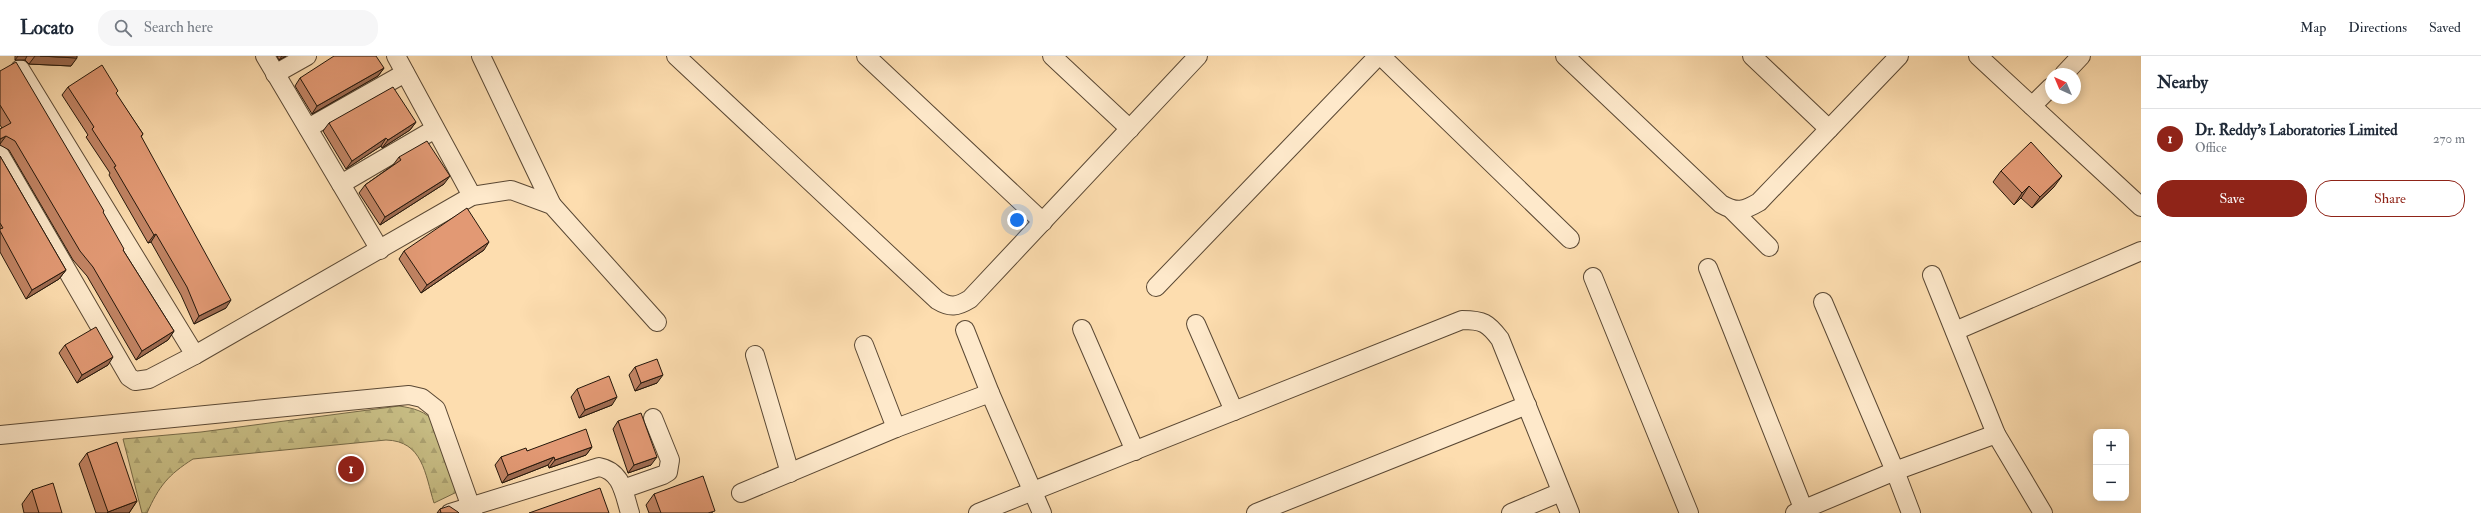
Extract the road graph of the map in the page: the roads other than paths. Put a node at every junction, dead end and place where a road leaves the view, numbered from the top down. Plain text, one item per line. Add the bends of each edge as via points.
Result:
1 (265, 56) edge
2 (307, 56) edge
3 (396, 56) edge
4 (481, 56) edge
5 (676, 56) edge
6 (866, 56) edge
7 (1052, 56) edge
8 (1198, 56) edge
9 (1378, 56) edge
10 (1381, 56) edge
11 (1565, 56) edge
12 (1752, 56) edge
13 (1899, 56) edge
14 (1978, 56) edge
15 (2082, 56) edge
16 (2070, 68) edge
17 (20, 69) edge
18 (405, 73) junction
19 (276, 74) junction
20 (2045, 93) edge
21 (2032, 106) junction
22 (308, 128) junction
23 (435, 129) junction
24 (1130, 129) junction
25 (1829, 129) junction
26 (0, 155) edge
27 (341, 184) junction
28 (472, 196) junction
29 (552, 205) junction
30 (2141, 207) edge
31 (1732, 210) junction
32 (1043, 222) junction
33 (1570, 239) dead end
34 (1769, 247) dead end
35 (380, 250) junction
36 (2141, 251) edge
37 (1708, 268) dead end
38 (1932, 275) dead end
39 (1593, 277) dead end
40 (1156, 288) dead end
41 (1823, 302) dead end
42 (657, 322) dead end
43 (1196, 324) dead end
44 (1082, 329) dead end
45 (965, 330) dead end
46 (1955, 331) junction
47 (864, 345) dead end
48 (195, 355) junction
49 (755, 355) dead end
50 (990, 393) junction
51 (1527, 405) junction
52 (1234, 411) junction
53 (653, 418) dead end
54 (896, 428) junction
55 (1996, 434) junction
56 (0, 435) edge
57 (1135, 451) junction
58 (1895, 471) junction
59 (790, 473) junction
60 (623, 489) junction
61 (1033, 492) junction
62 (1561, 492) junction
63 (741, 493) dead end
64 (472, 510) edge
65 (1801, 512) edge
66 (450, 513) edge
67 (630, 513) edge
68 (978, 513) edge
69 (1042, 513) edge
70 (1256, 513) edge
71 (1511, 513) edge
72 (1570, 513) edge
73 (1689, 513) edge
74 (1910, 513) edge
75 (2043, 513) edge

1 - 19 street
2 - 19 street
3 - 18 street
4 - 29 street
5 - 32 street via 937,300 947,306 958,307 970,299
6 - 32 street
7 - 24 street
8 - 24 street
9 - 40 street
10 - 33 street
11 - 31 street via 1721,204
12 - 25 street
13 - 25 street
14 - 21 street
15 - 16 street
17 - 48 street
18 - 22 street
18 - 23 street
19 - 22 street
20 - 21 street
21 - 30 street
22 - 27 street
23 - 27 street
23 - 28 street
24 - 32 street
25 - 31 street via 1759,202 1744,211
26 - 48 street via 129,377 135,382 142,381
27 - 35 street
28 - 29 street via 510,190
28 - 35 street
29 - 42 street
31 - 34 street
35 - 48 street
36 - 46 street
37 - 65 street
38 - 46 street
39 - 73 street
41 - 58 street
43 - 52 street
44 - 57 street
45 - 50 street
46 - 55 street
47 - 54 street
49 - 59 street
50 - 54 street
50 - 61 street
51 - 52 street via 1500,339 1491,326 1477,320 1462,320
51 - 62 street
51 - 70 street
52 - 57 street
53 - 60 street via 670,460 668,472
54 - 59 street
55 - 58 street
55 - 75 street
56 - 64 street via 409,395 422,398 436,409
57 - 61 street
58 - 65 street
58 - 74 street
59 - 63 street
60 - 64 street via 617,476 609,469 599,467
60 - 67 street
61 - 68 street
61 - 69 street
62 - 71 street
62 - 72 street
64 - 66 street

